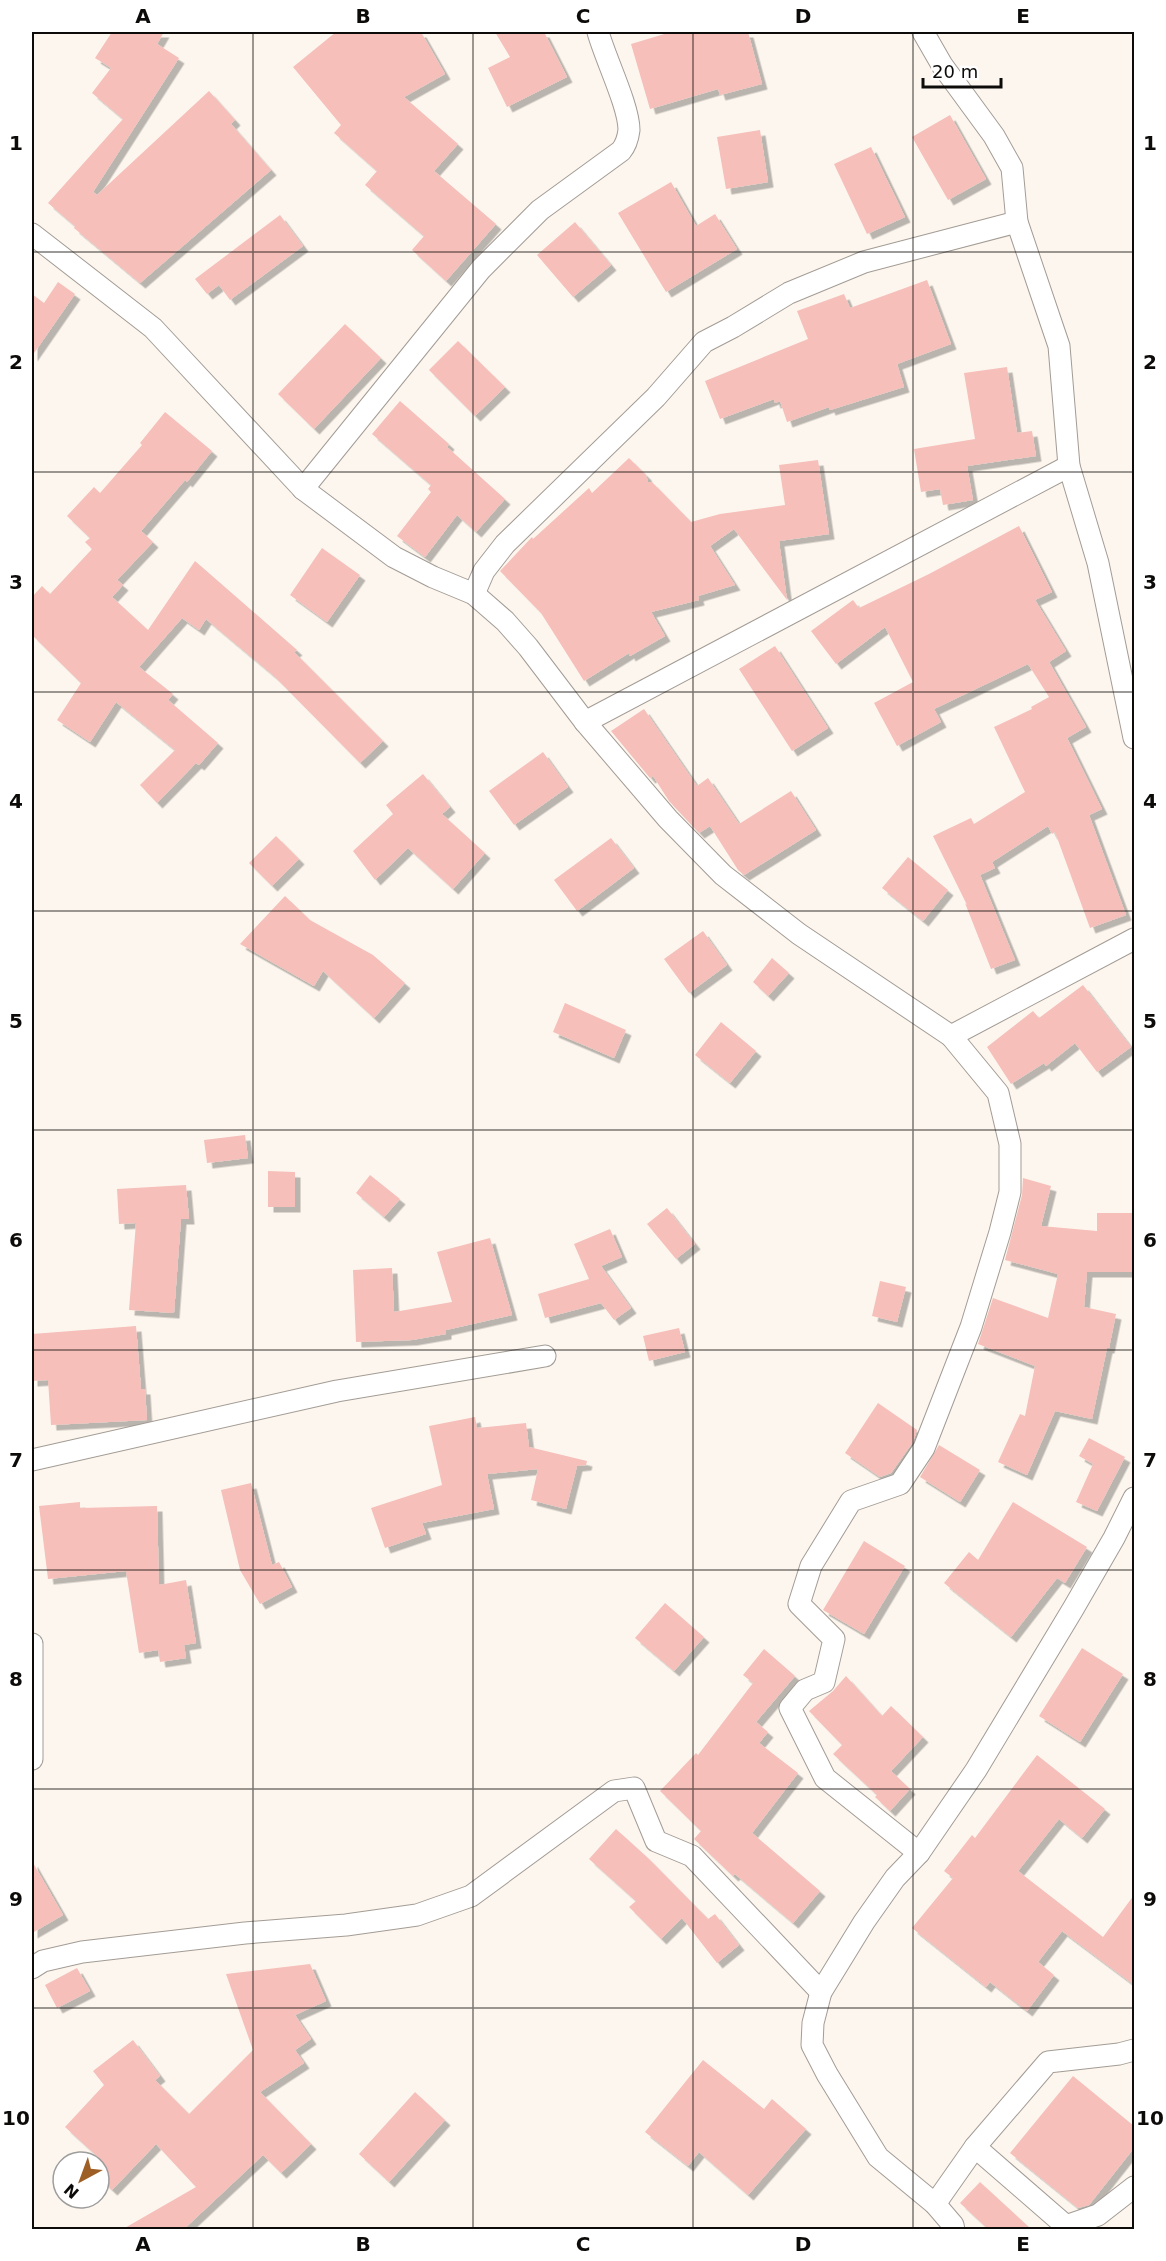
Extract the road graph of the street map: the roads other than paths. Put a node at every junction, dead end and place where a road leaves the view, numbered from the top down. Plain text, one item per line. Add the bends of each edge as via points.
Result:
1 (598, 32) edge
2 (923, 32) edge
3 (1017, 222) junction
4 (32, 234) edge
5 (1069, 466) junction
6 (303, 489) junction
7 (474, 594) junction
8 (585, 722) junction
9 (1134, 738) edge
10 (1134, 939) edge
11 (951, 1036) junction
12 (545, 1356) dead end
13 (32, 1460) edge
14 (1134, 1497) edge
15 (32, 1644) edge
16 (32, 1759) edge
17 (919, 1853) junction
18 (32, 1968) edge
19 (821, 1992) junction
20 (1134, 2050) edge
21 (975, 2147) junction
22 (1134, 2187) edge
23 (935, 2204) junction
24 (954, 2229) edge

1 - 6 street via 629,129 621,152 540,210 481,269
2 - 3 street via 1012,168
3 - 5 street via 1059,346
3 - 7 street via 864,262 789,293 704,342 656,397 505,544 484,571
4 - 6 street via 153,328
5 - 8 street
5 - 9 street via 1098,563
6 - 7 street via 394,557
7 - 8 street via 505,621
8 - 11 street via 668,819 723,875 799,934
10 - 11 street
11 - 17 street via 998,1093 1010,1144 1010,1192 971,1327 924,1448 900,1484 851,1502 811,1566 799,1604 834,1639 824,1682 805,1690 790,1708 825,1778
12 - 13 street via 337,1391
14 - 17 street via 1026,1689
15 - 16 street
17 - 19 street via 864,1922
18 - 19 street via 43,1961 82,1952 417,1915 471,1896 614,1791 634,1788 657,1841 692,1856
19 - 23 street via 812,2045 827,2074 878,2157
20 - 21 street via 1048,2062
21 - 22 street via 1066,2226 1098,2215
21 - 23 street
23 - 24 street

